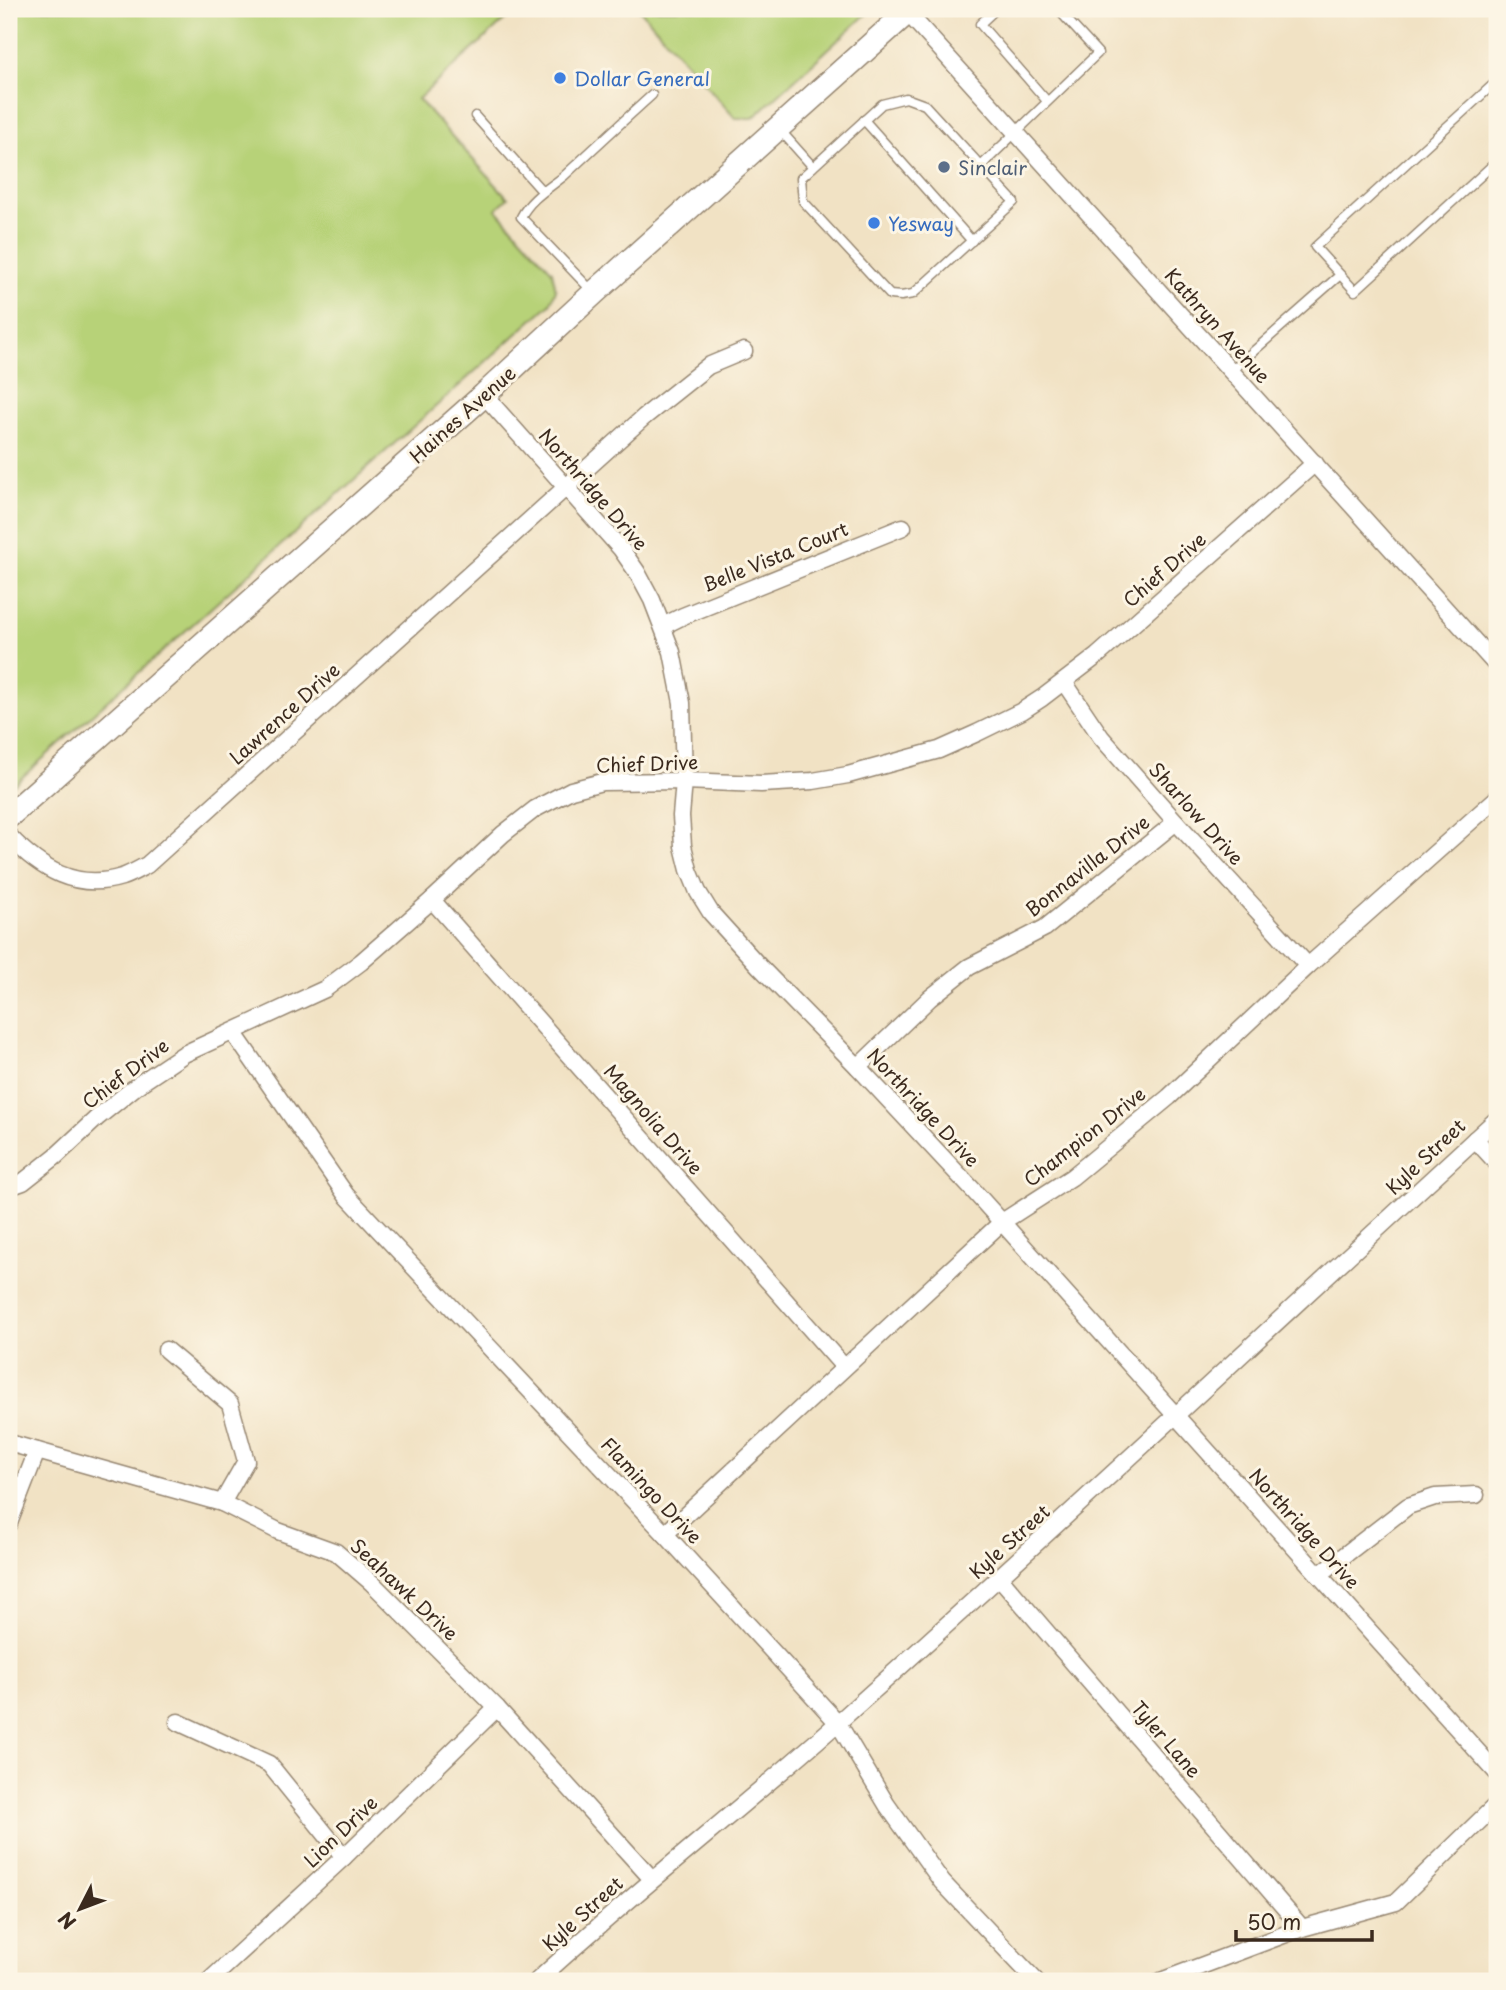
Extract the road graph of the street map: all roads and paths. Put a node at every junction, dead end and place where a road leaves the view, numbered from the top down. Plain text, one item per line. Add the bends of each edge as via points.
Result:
1 (942, 9) edge
2 (996, 9) edge
3 (909, 10) edge
4 (937, 13) dead end
5 (1063, 15) dead end
6 (1497, 81) edge
7 (652, 95) dead end
8 (1047, 101) junction
9 (475, 116) dead end
10 (864, 120) junction
11 (779, 129) junction
12 (1015, 131) junction
13 (1497, 161) edge
14 (981, 166) junction
15 (813, 167) junction
16 (542, 191) junction
17 (971, 241) junction
18 (1340, 275) junction
19 (594, 293) junction
20 (744, 351) dead end
21 (1231, 371) junction
22 (484, 395) junction
23 (1315, 463) junction
24 (566, 487) junction
25 (903, 527) dead end
26 (663, 626) junction
27 (1497, 666) edge
28 (1064, 682) junction
29 (684, 780) junction
30 (1497, 798) edge
31 (9, 816) edge
32 (1175, 822) junction
33 (9, 836) edge
34 (432, 900) junction
35 (1308, 966) junction
36 (233, 1032) junction
37 (858, 1067) junction
38 (1497, 1118) edge
39 (1475, 1139) junction
40 (1497, 1163) edge
41 (9, 1187) edge
42 (1002, 1222) junction
43 (166, 1350) dead end
44 (844, 1367) junction
45 (1176, 1417) junction
46 (9, 1443) edge
47 (37, 1451) junction
48 (1476, 1495) dead end
49 (222, 1503) junction
50 (9, 1523) edge
51 (665, 1534) junction
52 (1319, 1575) junction
53 (1000, 1578) junction
54 (497, 1707) junction
55 (178, 1722) dead end
56 (838, 1723) junction
57 (1497, 1773) edge
58 (1497, 1804) edge
59 (344, 1857) junction
60 (652, 1879) junction
61 (1302, 1928) junction
62 (209, 1981) edge
63 (537, 1981) edge
64 (1036, 1981) edge
65 (1161, 1981) edge

1 - 4 path
2 - 8 lane via 980,24
3 - 11 main road, Haines Avenue
3 - 12 street, Kathryn Avenue
5 - 8 lane via 1098,53
6 - 18 lane via 1315,247
7 - 16 lane
8 - 12 lane
9 - 16 lane
10 - 14 lane via 881,104 906,98 925,105
10 - 15 lane
10 - 17 lane
11 - 15 lane
11 - 19 main road, Haines Avenue
12 - 14 lane
12 - 21 street, Kathryn Avenue
13 - 18 lane via 1355,291
14 - 17 lane via 1014,202
15 - 17 lane via 801,178 803,201 890,295 913,294
16 - 19 lane via 522,217
18 - 21 lane
19 - 22 main road, Haines Avenue
20 - 24 street, Lawrence Drive via 708,366 680,387
21 - 23 street, Kathryn Avenue
22 - 24 street, Northridge Drive
22 - 31 main road, Haines Avenue
23 - 27 street, Kathryn Avenue
23 - 28 street, Chief Drive
24 - 26 street, Northridge Drive via 621,549
24 - 33 street, Lawrence Drive via 147,865 124,877 81,882 38,861
25 - 26 street, Belle Vista Court
26 - 29 street, Northridge Drive via 681,703
28 - 29 street, Chief Drive via 1022,711 939,750 848,775 761,784
28 - 32 street, Sharlow Drive via 1101,737
29 - 34 street, Chief Drive via 602,782 571,790 535,809 503,834
29 - 37 street, Northridge Drive via 683,846 698,892 711,913
30 - 35 street, Champion Drive
32 - 35 street, Sharlow Drive
32 - 37 street, Bonnavilla Drive via 1045,928 969,967
34 - 36 street, Chief Drive via 325,989
34 - 44 street, Magnolia Drive
35 - 42 street, Champion Drive via 1169,1097 1072,1177
36 - 41 street, Chief Drive via 184,1055 139,1084 56,1156 23,1182
36 - 51 street, Flamingo Drive via 346,1195
37 - 42 street, Northridge Drive
38 - 39 street, Kyle Street
39 - 40 street
39 - 45 street, Kyle Street
42 - 44 street, Champion Drive
42 - 45 street, Northridge Drive
43 - 49 street via 230,1404 246,1461
44 - 51 street, Champion Drive
45 - 52 street, Northridge Drive
45 - 53 street, Kyle Street
46 - 47 street, Seahawk Drive
47 - 49 street, Seahawk Drive
47 - 50 street
48 - 52 street via 1435,1497 1408,1506
49 - 54 street, Seahawk Drive via 278,1531 336,1552
51 - 56 street, Flamingo Drive
52 - 57 street, Northridge Drive
53 - 56 street, Kyle Street
53 - 61 street, Tyler Lane
54 - 59 street, Lion Drive
54 - 60 street, Seahawk Drive
55 - 59 street via 269,1764
56 - 60 street, Kyle Street
56 - 64 street, Flamingo Drive via 887,1805 942,1882
58 - 61 street via 1396,1902
59 - 62 street, Lion Drive
60 - 63 street, Kyle Street
61 - 65 street

